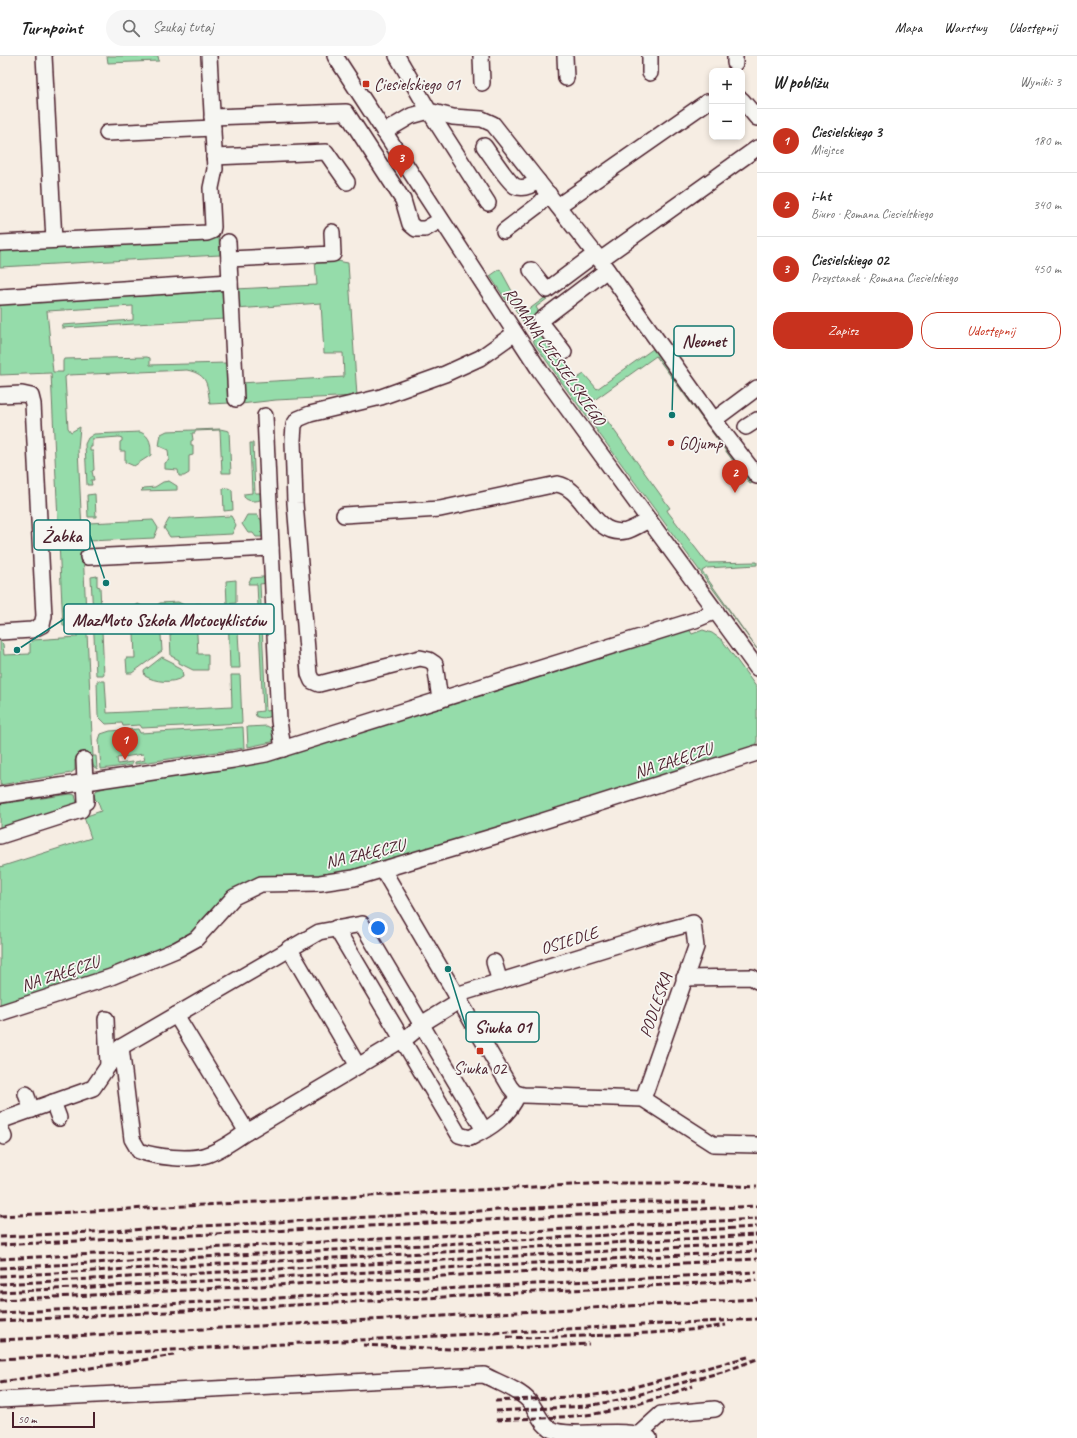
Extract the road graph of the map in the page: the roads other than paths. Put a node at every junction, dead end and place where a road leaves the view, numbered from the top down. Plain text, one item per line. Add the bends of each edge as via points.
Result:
1 (44, 56) edge
2 (209, 56) edge
3 (335, 56) edge
4 (397, 56) edge
5 (481, 56) edge
6 (565, 56) edge
7 (650, 56) edge
8 (650, 73) dead end
9 (566, 78) dead end
10 (482, 84) dead end
11 (364, 101) junction
12 (707, 102) dead end
13 (745, 104) edge
14 (429, 111) junction
15 (346, 112) junction
16 (757, 118) edge
17 (212, 123) junction
18 (384, 132) junction
19 (107, 133) dead end
20 (484, 146) dead end
21 (757, 148) edge
22 (214, 157) junction
23 (538, 181) junction
24 (346, 182) dead end
25 (553, 200) junction
26 (488, 203) dead end
27 (441, 220) junction
28 (504, 231) dead end
29 (332, 232) dead end
30 (54, 240) junction
31 (228, 242) dead end
32 (0, 243) edge
33 (229, 259) junction
34 (601, 261) junction
35 (531, 270) dead end
36 (230, 282) junction
37 (0, 297) edge
38 (515, 333) junction
39 (564, 352) dead end
40 (757, 388) edge
41 (0, 395) edge
42 (236, 399) dead end
43 (264, 416) dead end
44 (714, 420) junction
45 (757, 476) edge
46 (344, 515) dead end
47 (649, 520) junction
48 (271, 548) junction
49 (88, 557) dead end
50 (716, 611) junction
51 (0, 632) edge
52 (757, 668) edge
53 (440, 700) junction
54 (283, 749) junction
55 (757, 753) edge
56 (84, 760) dead end
57 (85, 781) junction
58 (0, 795) edge
59 (0, 836) edge
60 (383, 870) junction
61 (693, 923) joint
62 (336, 928) junction
63 (289, 948) junction
64 (494, 962) dead end
65 (684, 978) junction
66 (757, 981) edge
67 (500, 982) junction
68 (458, 998) junction
69 (0, 1013) edge
70 (176, 1015) junction
71 (106, 1019) dead end
72 (422, 1025) junction
73 (402, 1040) junction
74 (121, 1047) junction
75 (108, 1066) junction
76 (358, 1066) junction
77 (26, 1094) dead end
78 (518, 1094) junction
79 (643, 1099) junction
80 (53, 1102) junction
81 (32, 1110) junction
82 (58, 1118) dead end
83 (0, 1121) edge
84 (484, 1130) junction
85 (247, 1132) junction
86 (757, 1145) edge
87 (0, 1400) edge
88 (715, 1409) dead end
89 (644, 1436) edge

1 - 30 street
2 - 17 street
3 - 11 street, ROMANA CIESIELSKIEGO
4 - 14 street
5 - 10 street
6 - 9 street
7 - 8 street
11 - 15 street
11 - 18 street, ROMANA CIESIELSKIEGO
12 - 25 street
13 - 16 street
14 - 18 street via 410,116
14 - 23 street via 453,117 482,119 493,124
14 - 26 street
15 - 17 street
15 - 27 street via 403,200 410,224 416,229 425,229
17 - 19 street
17 - 22 street
18 - 27 street, ROMANA CIESIELSKIEGO
20 - 23 street via 514,186 523,188
21 - 34 street
22 - 24 street via 326,152
22 - 30 street via 215,169 211,188 212,231
23 - 25 street
25 - 28 street via 537,206
25 - 34 street
27 - 38 street, ROMANA CIESIELSKIEGO
29 - 33 street via 333,254
30 - 32 street
31 - 33 street
33 - 36 street
34 - 35 street via 547,290
34 - 39 street via 540,321
34 - 44 street
36 - 37 street
36 - 42 street
38 - 47 street, ROMANA CIESIELSKIEGO
38 - 53 street via 480,358 445,374 382,397 310,414 298,419 294,425 292,440 295,503 309,674 312,681 319,684 420,658 434,664
40 - 44 street
41 - 51 street via 31,396 33,404 44,616 42,625 32,630
43 - 48 street
44 - 45 street
46 - 47 street via 440,509 557,484 569,488 593,518 616,531 627,531
47 - 50 street, ROMANA CIESIELSKIEGO
48 - 49 street
48 - 54 street via 279,721
50 - 52 street, ROMANA CIESIELSKIEGO
50 - 53 street via 706,617
53 - 54 street
54 - 57 street via 233,760
55 - 60 street, NA ZAŁĘCZU
56 - 57 street
57 - 58 street
57 - 59 street via 84,806
60 - 68 street
60 - 69 street, NA ZAŁĘCZU via 330,882 261,884 234,897 196,939 176,950 111,977
61 - 65 street, PODLESKA via 696,947
61 - 67 street, OSIEDLE
62 - 63 street via 319,932
62 - 72 street via 362,924
62 - 73 street
63 - 70 street
63 - 76 street
64 - 67 street
65 - 66 street via 752,977
65 - 79 street, PODLESKA
67 - 68 street, OSIEDLE
68 - 72 street, OSIEDLE
68 - 78 street via 510,1087
70 - 74 street
70 - 85 street
71 - 75 street
72 - 73 street, OSIEDLE
72 - 84 street
73 - 76 street, OSIEDLE
73 - 84 street via 457,1133 470,1138
74 - 75 street
74 - 85 street, OSIEDLE via 132,1139 139,1151 181,1158 200,1157
75 - 80 street via 93,1088
76 - 85 street, OSIEDLE
77 - 81 street
78 - 79 street
78 - 84 street via 506,1115
79 - 86 street via 713,1144
80 - 81 street
80 - 82 street
81 - 83 street
87 - 89 street via 484,1375 528,1400 543,1423 554,1431 589,1435
88 - 89 street via 661,1414

